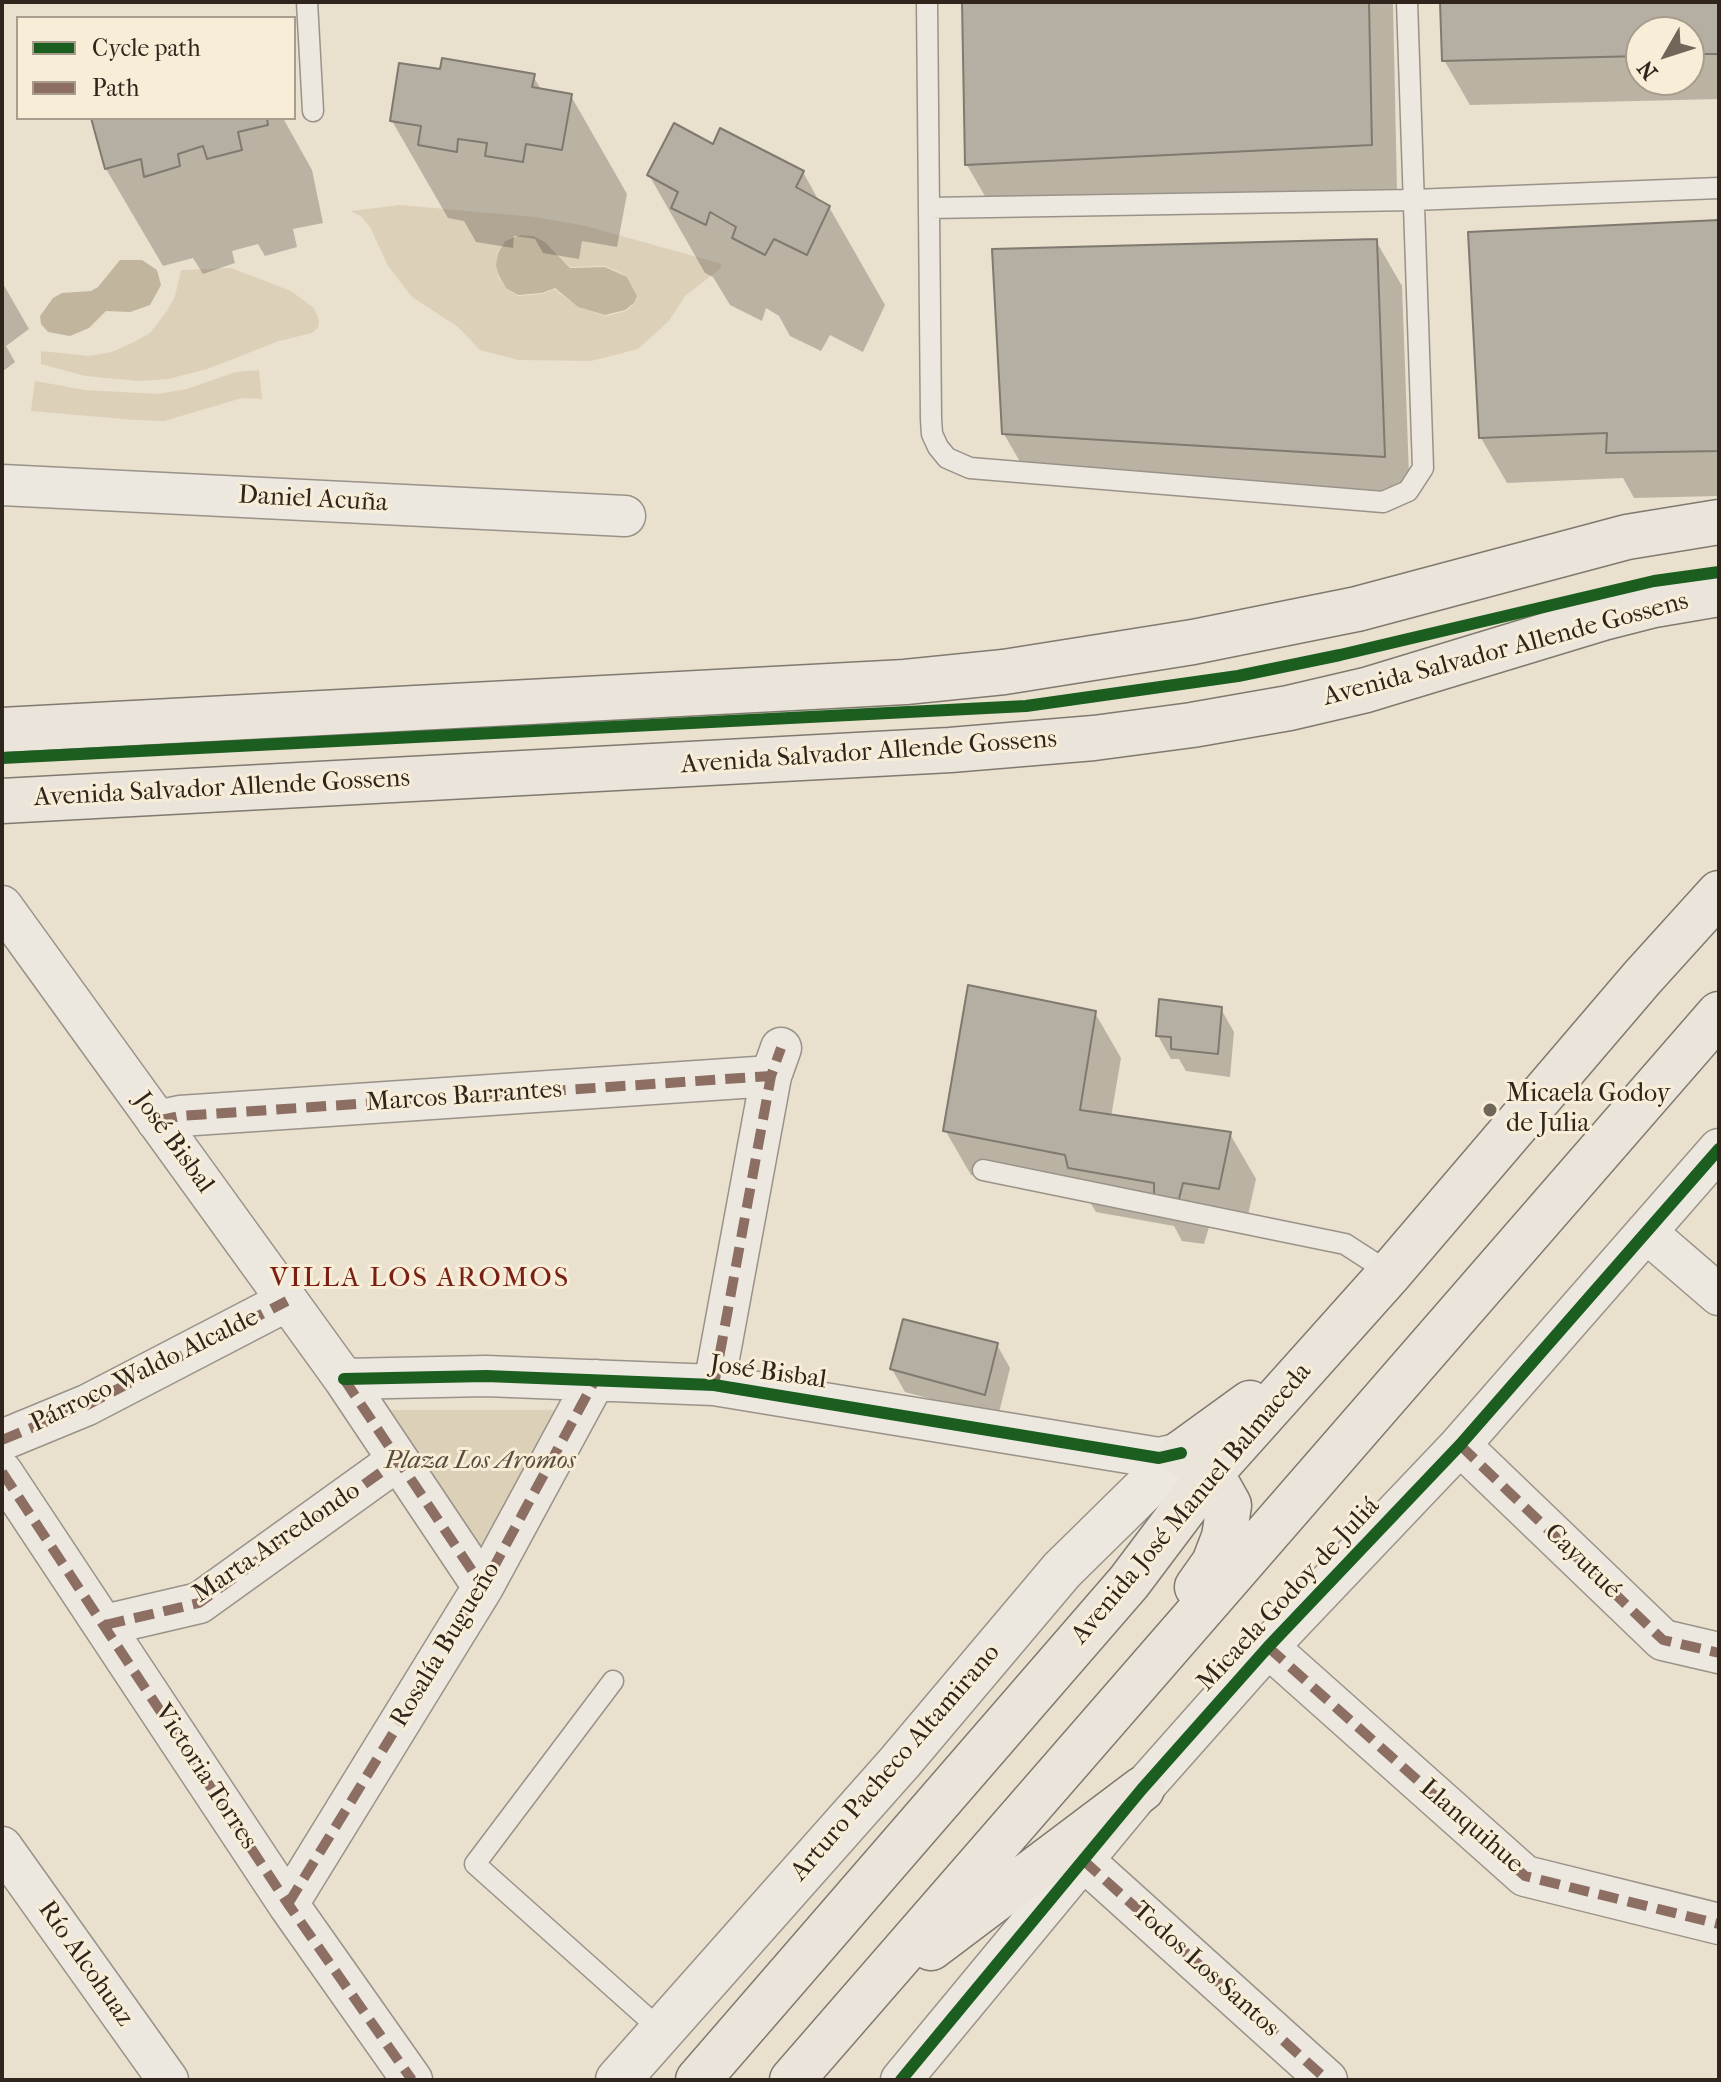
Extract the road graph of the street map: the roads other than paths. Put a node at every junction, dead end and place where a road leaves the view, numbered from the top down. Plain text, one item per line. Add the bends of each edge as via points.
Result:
1 (307, 2) edge
2 (927, 2) edge
3 (1407, 2) edge
4 (313, 111) dead end
5 (1719, 188) edge
6 (1413, 200) junction
7 (929, 208) junction
8 (2, 485) edge
9 (1719, 497) edge
10 (625, 516) dead end
11 (1719, 522) edge
12 (1581, 550) junction
13 (1719, 594) edge
14 (2, 730) edge
15 (2, 801) edge
16 (1719, 893) edge
17 (2, 906) edge
18 (1719, 1014) edge
19 (157, 1121) junction
20 (1719, 1149) edge
21 (983, 1170) dead end
22 (1646, 1232) junction
23 (1390, 1273) junction
24 (1719, 1295) edge
25 (287, 1301) junction
26 (344, 1379) junction
27 (595, 1380) junction
28 (714, 1385) junction
29 (2, 1440) edge
30 (1460, 1445) junction
31 (398, 1460) junction
32 (1196, 1463) junction
33 (2, 1472) edge
34 (483, 1587) junction
35 (105, 1625) junction
36 (1268, 1647) junction
37 (1719, 1653) edge
38 (1151, 1667) junction
39 (613, 1681) dead end
40 (1142, 1789) junction
41 (2, 1847) edge
42 (1083, 1860) junction
43 (288, 1904) junction
44 (1719, 1924) edge
45 (889, 1969) junction
46 (662, 2031) junction
47 (909, 2077) edge
48 (168, 2080) edge
49 (412, 2080) edge
50 (618, 2080) edge
51 (698, 2080) edge
52 (792, 2080) edge
53 (1327, 2080) edge

1 - 4 lane
2 - 7 lane
3 - 6 lane
5 - 6 lane
6 - 7 lane
6 - 7 lane via 1423,468 1408,491 1383,502 970,468 947,458 932,434
8 - 10 street, Daniel Acuña
9 - 12 main road
11 - 12 main road
12 - 14 main road via 1357,609 1004,672 905,682
13 - 15 main road, Avenida Salvador Allende Gossens via 1603,618 1289,708 1094,738
16 - 23 main road, Avenida José Manuel Balmaceda
17 - 19 street, José Bisbal
18 - 38 main road
19 - 25 street, José Bisbal
19 - 28 street, Marcos Barrantes via 776,1062
20 - 22 street, Micaela Godoy de Juliá
21 - 23 lane via 1345,1244
22 - 24 street
22 - 30 street, Micaela Godoy de Juliá
23 - 32 main road, Avenida José Manuel Balmaceda via 1317,1355
25 - 26 street, José Bisbal
25 - 29 street, Párroco Waldo Alcalde via 87,1405
26 - 27 street, José Bisbal
26 - 31 street, José Bisbal
27 - 28 street, José Bisbal
27 - 34 street, Rosalía Bugueño
28 - 32 street, José Bisbal
30 - 36 street, Micaela Godoy de Juliá
30 - 37 street, Cayutué via 1663,1640
31 - 34 street, José Bisbal
31 - 35 street, Marta Arredondo via 199,1603
32 - 38 main road via 1229,1505 1224,1537 1214,1563 1170,1624
32 - 46 street, Arturo Pacheco Altamirano via 1062,1570
32 - 51 main road, Avenida José Manuel Balmaceda via 1129,1582
33 - 35 street, Victoria Torres
34 - 43 street, Rosalía Bugueño
35 - 43 street, Victoria Torres
36 - 40 street, Micaela Godoy de Juliá
36 - 44 street, Llanquihue via 1525,1876
38 - 45 main road
39 - 46 lane via 475,1864
40 - 42 street, Micaela Godoy de Juliá
40 - 45 main road via 937,1945
41 - 48 street, Río Alcohuaz
42 - 47 street, Micaela Godoy de Juliá
42 - 53 street, Todos Los Santos
43 - 49 street, Victoria Torres
45 - 52 main road
46 - 50 street, Arturo Pacheco Altamirano

